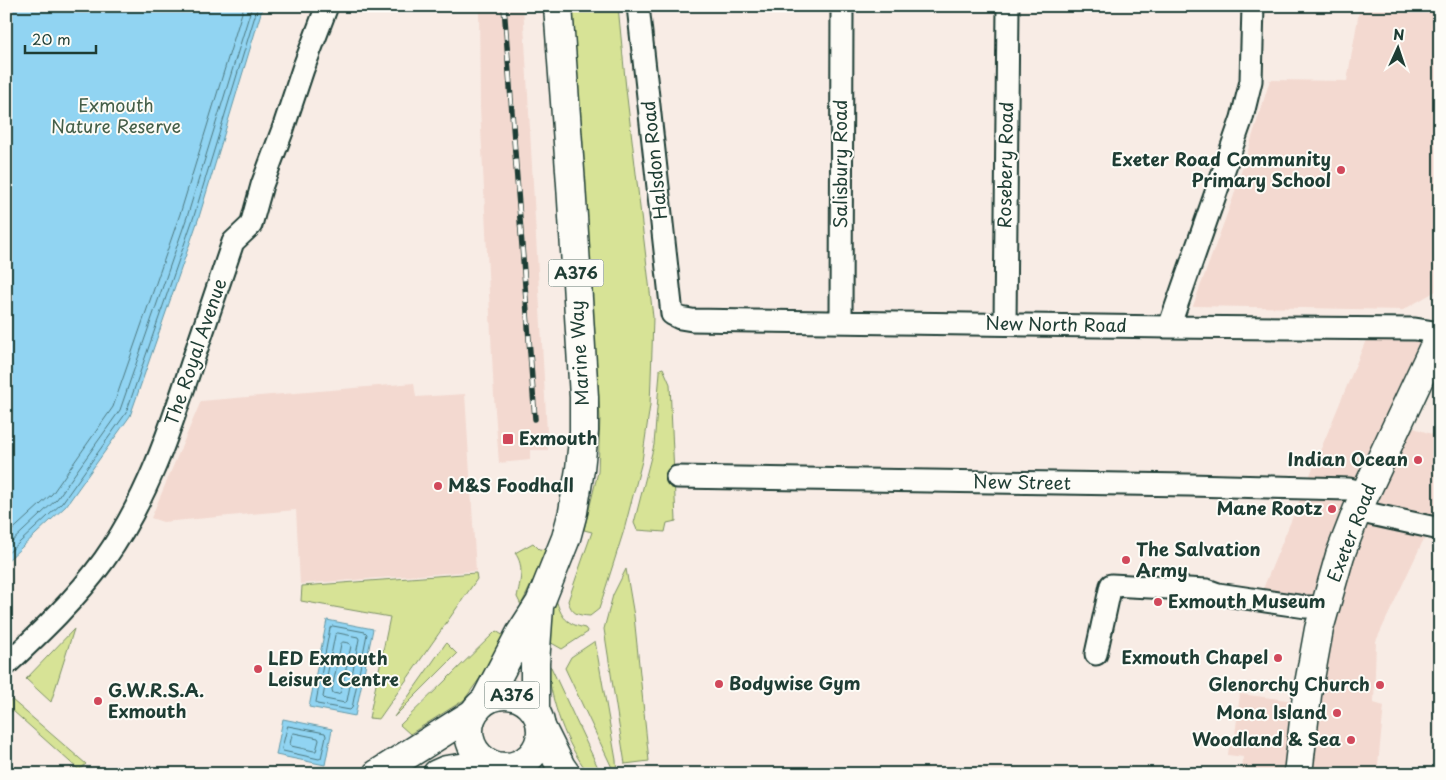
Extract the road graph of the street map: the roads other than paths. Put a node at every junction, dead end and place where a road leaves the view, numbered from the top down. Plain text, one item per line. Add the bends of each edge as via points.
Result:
1 (327, 6) edge
2 (558, 6) edge
3 (638, 6) edge
4 (842, 6) edge
5 (1008, 6) edge
6 (1253, 6) edge
7 (672, 314) joint
8 (841, 321) junction
9 (1004, 324) junction
10 (1169, 327) junction
11 (1440, 334) edge
12 (677, 478) dead end
13 (1361, 502) junction
14 (1440, 529) edge
15 (540, 603) junction
16 (1325, 607) junction
17 (1096, 654) dead end
18 (6, 665) edge
19 (479, 706) junction
20 (538, 718) junction
21 (504, 768) edge
22 (377, 774) edge
23 (437, 774) edge
24 (566, 774) edge
25 (1298, 774) edge

1 - 18 street, The Royal Avenue via 262,185 251,225 234,242 157,463 104,560 68,606
2 - 15 main road, Marine Way / A376 via 584,431 573,512 561,554
3 - 7 street, Halsdon Road
4 - 8 street, Salisbury Road
5 - 9 street, Rosebery Road
6 - 10 street via 1251,81 1242,118
7 - 8 street, New North Road via 692,320
8 - 9 street, New North Road
9 - 10 street, New North Road
10 - 11 street, New North Road via 1415,329
11 - 13 main road, Exeter Road
12 - 13 street, New Street via 1349,489
13 - 14 street, New Street
13 - 16 main road, Exeter Road via 1340,555
15 - 19 main road, Marine Way / A376
15 - 20 main road, Marine Way / A376 via 535,663
16 - 17 street via 1306,607 1207,590 1111,585
16 - 25 main road, Exeter Road via 1307,696
19 - 20 main road, A376 via 500,694 513,695 526,700
19 - 21 main road, A376 via 468,728 470,742 477,755
19 - 22 main road
20 - 21 main road, A376 via 540,742 531,756 518,765
20 - 24 main road
21 - 23 main road via 446,770

